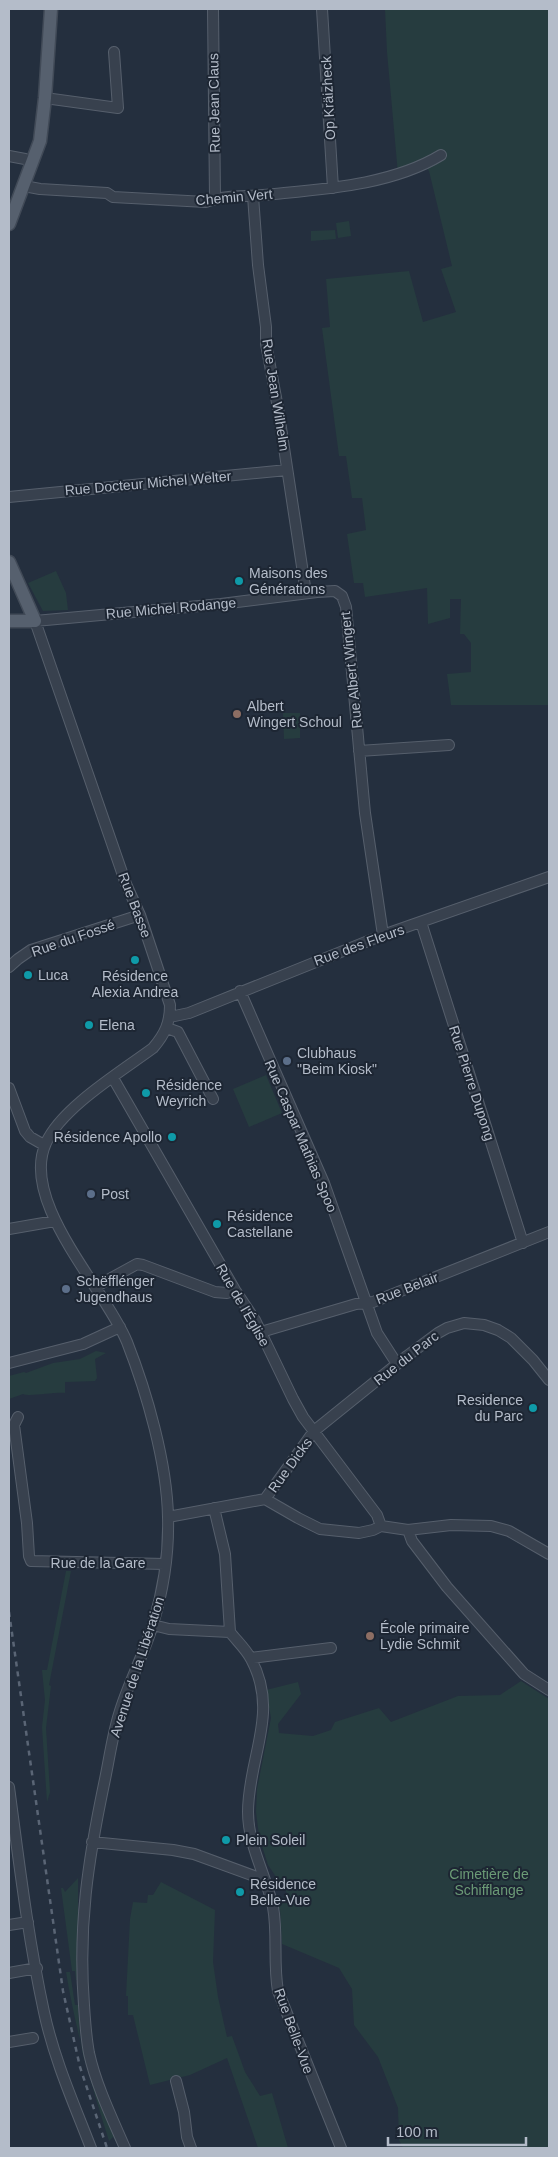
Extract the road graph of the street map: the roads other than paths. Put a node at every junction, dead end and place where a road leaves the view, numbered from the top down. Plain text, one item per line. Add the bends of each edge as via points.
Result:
1 (51, 9) edge
2 (213, 9) edge
3 (322, 9) edge
4 (114, 52) dead end
5 (45, 98) junction
6 (441, 155) dead end
7 (9, 156) edge
8 (32, 164) junction
9 (24, 186) junction
10 (333, 188) junction
11 (253, 196) junction
12 (215, 198) junction
13 (9, 224) edge
14 (287, 470) junction
15 (9, 497) edge
16 (9, 562) edge
17 (306, 593) junction
18 (9, 621) edge
19 (35, 621) junction
20 (449, 745) dead end
21 (359, 751) junction
22 (549, 877) edge
23 (140, 915) junction
24 (421, 922) junction
25 (383, 936) junction
26 (9, 968) edge
27 (240, 991) junction
28 (170, 1017) junction
29 (167, 1028) junction
30 (113, 1078) junction
31 (9, 1088) edge
32 (213, 1099) dead end
33 (44, 1145) junction
34 (55, 1221) junction
35 (9, 1229) edge
36 (549, 1232) edge
37 (523, 1243) junction
38 (95, 1287) junction
39 (235, 1290) junction
40 (365, 1304) junction
41 (120, 1327) junction
42 (261, 1332) junction
43 (9, 1363) edge
44 (397, 1364) junction
45 (549, 1380) edge
46 (18, 1417) dead end
47 (314, 1431) junction
48 (265, 1499) junction
49 (214, 1508) junction
50 (168, 1517) junction
51 (381, 1526) junction
52 (408, 1530) junction
53 (549, 1554) edge
54 (165, 1564) junction
55 (153, 1625) junction
56 (230, 1632) junction
57 (331, 1648) dead end
58 (251, 1658) junction
59 (549, 1690) edge
60 (9, 1787) edge
61 (92, 1842) junction
62 (265, 1880) junction
63 (28, 1922) junction
64 (9, 1925) edge
65 (37, 1968) junction
66 (9, 1973) edge
67 (33, 2038) dead end
68 (9, 2042) edge
69 (176, 2081) dead end
70 (91, 2148) edge
71 (125, 2148) edge
72 (191, 2148) edge
73 (340, 2148) edge

1 - 5 main road
2 - 12 street, Rue Jean Claus
3 - 10 street, Op Kräizheck
4 - 5 street via 118,108
5 - 8 main road via 40,141
6 - 10 street, Chemin Vert via 412,170
7 - 8 street
8 - 9 main road
9 - 12 street, Chemin Vert via 107,193 113,197 206,202
9 - 13 main road
10 - 11 street, Chemin Vert
11 - 12 street, Chemin Vert
11 - 14 street, Rue Jean Wilhelm via 266,344
14 - 15 street, Rue Docteur Michel Welter
14 - 17 street, Rue Jean Wilhelm
16 - 19 main road
17 - 19 street, Rue Michel Rodange
17 - 21 street, Rue Albert Wingert via 335,591 342,596 346,607
18 - 19 main road
19 - 23 street, Rue Basse via 126,884
20 - 21 street
21 - 25 street, Rue Albert Wingert
22 - 24 street, Rue des Fleurs
23 - 26 street, Rue du Fossé via 32,950
23 - 28 street, Rue Basse via 170,1005
24 - 25 street, Rue des Fleurs
24 - 37 street, Rue Pierre Dupong
25 - 27 street, Rue des Fleurs
27 - 28 street, Rue des Fleurs via 188,1013
27 - 40 street, Rue Caspar Mathias Spoo via 324,1182
28 - 29 street, Rue Basse
29 - 30 street, Rue Basse via 152,1048
29 - 32 street via 178,1032
30 - 33 street, Rue Basse via 68,1114 52,1130
30 - 39 street, Rue de l'Église
31 - 33 street via 25,1131
33 - 34 street, Avenue de la Libération via 42,1184
34 - 35 street
34 - 38 street, Avenue de la Libération
36 - 37 street, Rue Belair
37 - 40 street, Rue Belair
38 - 39 street via 137,1264 215,1292
38 - 41 street, Avenue de la Libération
39 - 42 street, Rue de l'Église
40 - 42 street, Rue Belair
40 - 44 street, Rue Caspar Mathias Spoo via 376,1333
41 - 43 street via 83,1344
41 - 50 street, Avenue de la Libération via 141,1384 158,1445
42 - 47 street, Rue de l'Église via 292,1400
44 - 45 street, Rue du Parc via 447,1328 464,1324 484,1325 512,1338
44 - 47 street, Rue du Parc
46 - 54 street, Rue de la Gare via 14,1425 31,1561
47 - 48 street, Rue Dicks
47 - 51 street, Rue de l'Église via 377,1515
48 - 49 street
48 - 51 street via 320,1529 359,1533
49 - 50 street
49 - 56 street via 225,1554
50 - 54 street, Avenue de la Libération
51 - 52 street
52 - 53 street via 491,1526 509,1531
52 - 59 street via 412,1541 447,1587 524,1674
54 - 55 street, Avenue de la Libération
55 - 56 street
55 - 61 street, Avenue de la Libération via 118,1715
56 - 58 street, Rue Belle-Vue
57 - 58 street
58 - 62 street, Rue Belle-Vue via 260,1684 264,1718 248,1812 250,1832
60 - 63 street
61 - 62 street via 194,1854
61 - 71 street, Avenue de la Libération via 84,1890 82,1930 87,2039 96,2076
62 - 73 street, Rue Belle-Vue via 275,1922 278,1991
63 - 64 street
63 - 65 street
65 - 66 street
65 - 70 street via 44,2012 59,2066
67 - 68 street
69 - 72 street

